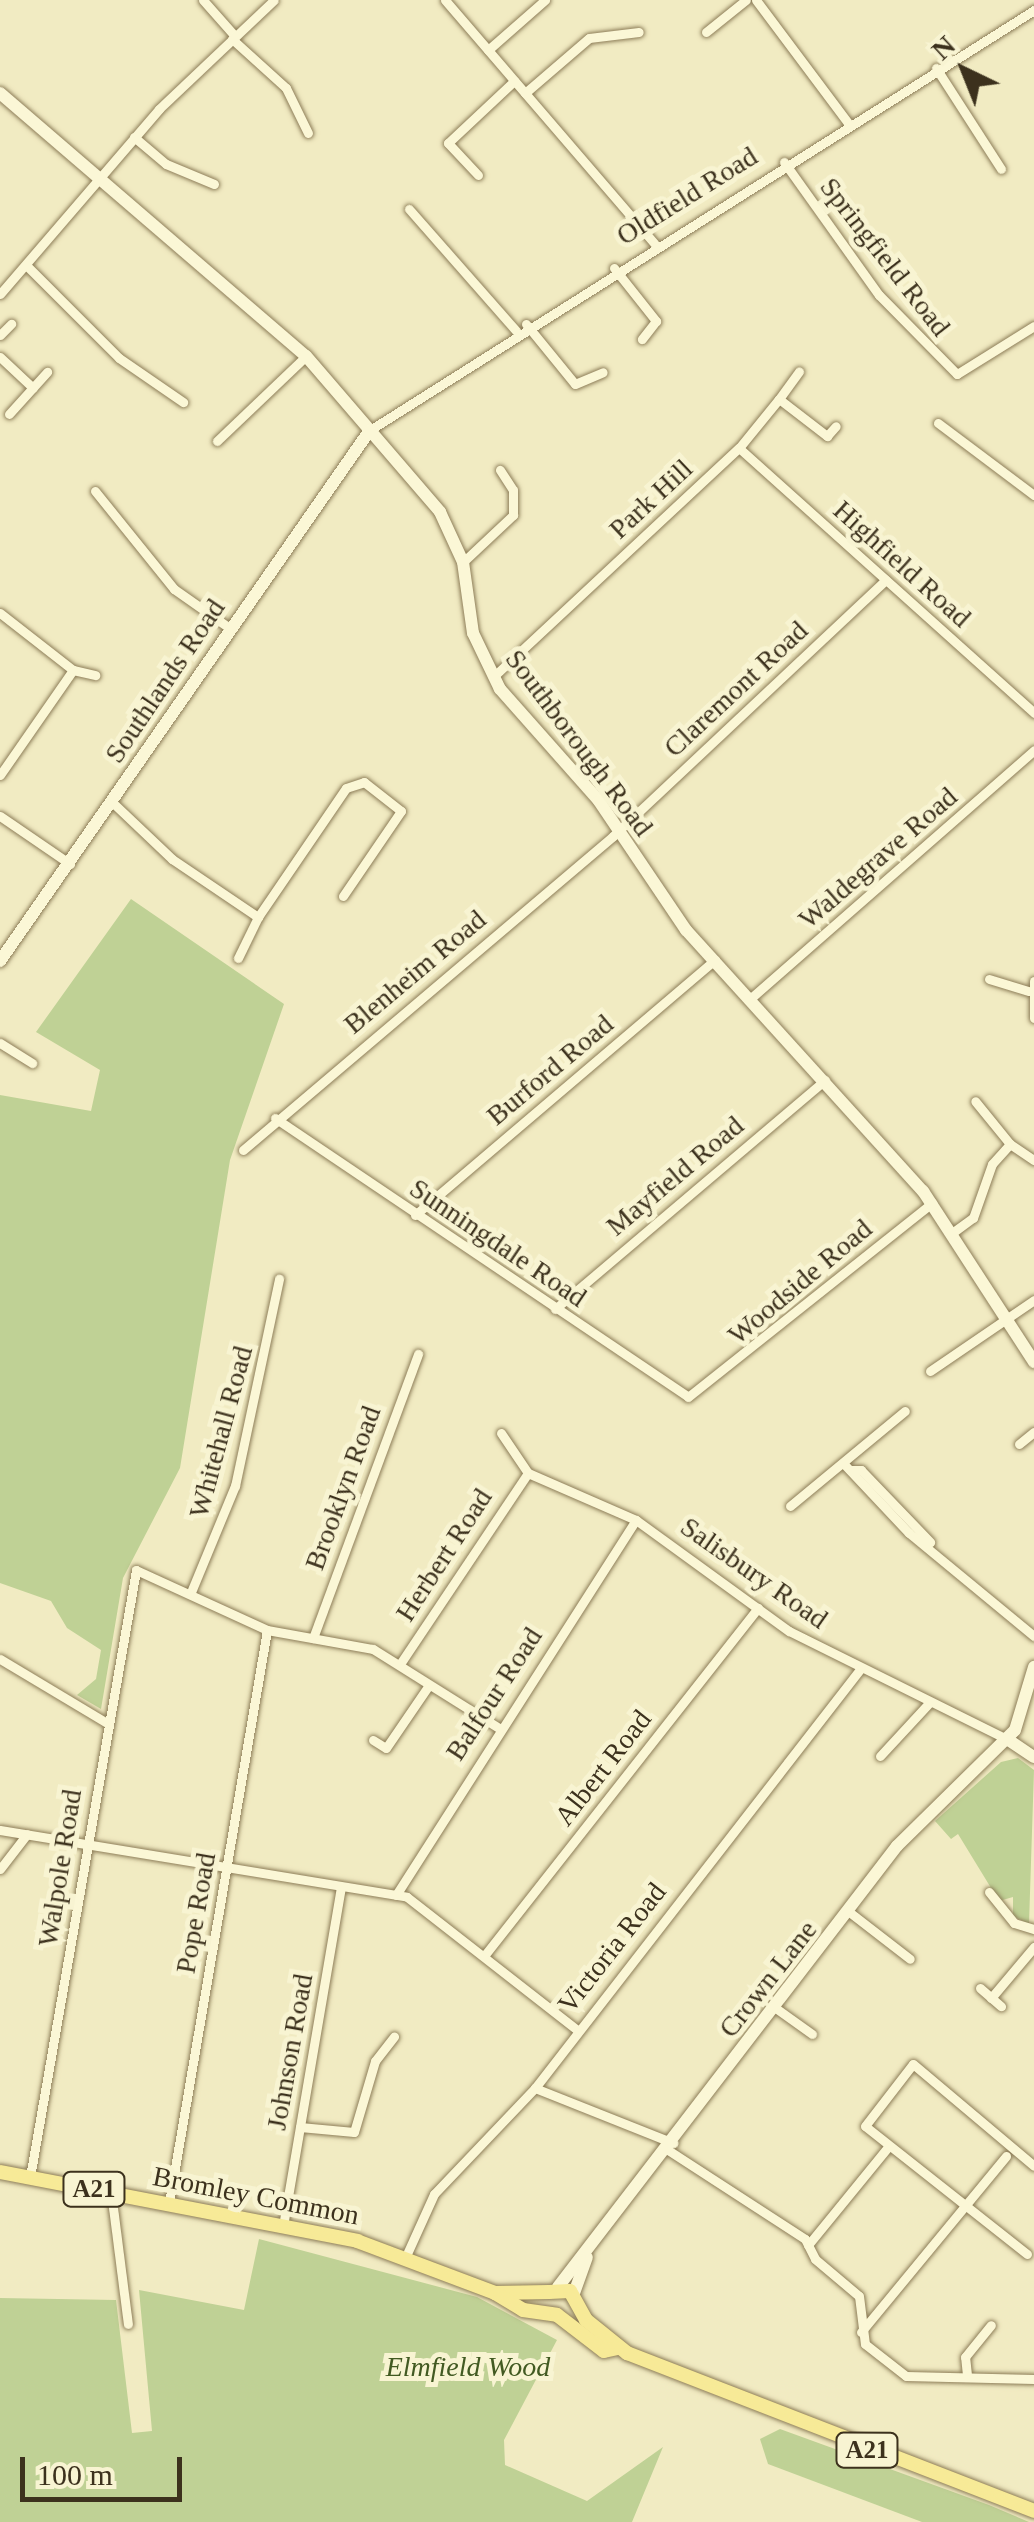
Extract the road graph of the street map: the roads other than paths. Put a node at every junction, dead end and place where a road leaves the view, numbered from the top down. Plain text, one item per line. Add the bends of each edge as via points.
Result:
1 (203, 0) edge
2 (274, 0) edge
3 (444, 0) edge
4 (545, 0) edge
5 (746, 0) edge
6 (756, 0) edge
7 (1034, 10) edge
8 (639, 32) dead end
9 (706, 32) dead end
10 (234, 38) junction
11 (488, 50) junction
12 (936, 68) junction
13 (514, 81) junction
14 (0, 93) edge
15 (525, 93) junction
16 (848, 123) junction
17 (308, 133) dead end
18 (134, 137) junction
19 (784, 162) junction
20 (1000, 169) dead end
21 (478, 175) dead end
22 (101, 178) junction
23 (214, 184) dead end
24 (409, 209) dead end
25 (654, 244) junction
26 (27, 266) junction
27 (614, 268) junction
28 (0, 294) edge
29 (11, 324) dead end
30 (1034, 326) edge
31 (521, 328) junction
32 (0, 336) edge
33 (642, 339) dead end
34 (306, 356) junction
35 (0, 357) edge
36 (800, 371) dead end
37 (47, 372) dead end
38 (602, 372) dead end
39 (33, 388) junction
40 (779, 399) junction
41 (184, 402) dead end
42 (9, 414) dead end
43 (938, 423) dead end
44 (836, 426) dead end
45 (370, 430) junction
46 (948, 432) junction
47 (217, 442) dead end
48 (939, 444) dead end
49 (739, 448) junction
50 (500, 470) dead end
51 (95, 491) dead end
52 (1034, 495) edge
53 (463, 562) junction
54 (886, 580) junction
55 (0, 613) edge
56 (231, 629) junction
57 (73, 670) junction
58 (95, 675) dead end
59 (493, 677) junction
60 (1034, 713) edge
61 (1034, 750) edge
62 (0, 775) edge
63 (112, 802) junction
64 (0, 816) edge
65 (618, 831) junction
66 (70, 864) junction
67 (342, 896) dead end
68 (258, 917) junction
69 (238, 958) dead end
70 (715, 960) junction
71 (0, 961) edge
72 (1007, 968) dead end
73 (988, 979) dead end
74 (1002, 983) junction
75 (1031, 986) edge
76 (752, 998) junction
77 (1034, 1018) edge
78 (0, 1043) edge
79 (32, 1063) dead end
80 (825, 1080) junction
81 (974, 1101) dead end
82 (275, 1118) junction
83 (1010, 1144) junction
84 (243, 1150) dead end
85 (1034, 1160) edge
86 (932, 1203) junction
87 (416, 1214) junction
88 (952, 1233) junction
89 (279, 1279) dead end
90 (1034, 1300) edge
91 (555, 1308) junction
92 (1006, 1318) junction
93 (418, 1354) dead end
94 (1034, 1362) edge
95 (930, 1372) dead end
96 (698, 1396) joint
97 (905, 1411) dead end
98 (1034, 1432) edge
99 (501, 1434) dead end
100 (1019, 1444) dead end
101 (846, 1467) junction
102 (528, 1473) junction
103 (790, 1506) dead end
104 (636, 1520) junction
105 (191, 1592) junction
106 (758, 1608) junction
107 (267, 1630) junction
108 (1034, 1636) edge
109 (313, 1638) junction
110 (0, 1659) edge
111 (400, 1664) junction
112 (1034, 1666) edge
113 (861, 1668) junction
114 (429, 1685) junction
115 (928, 1704) junction
116 (107, 1723) junction
117 (499, 1728) junction
118 (1007, 1739) junction
119 (373, 1740) dead end
120 (880, 1756) dead end
121 (1034, 1757) edge
122 (0, 1830) edge
123 (27, 1834) junction
124 (87, 1845) junction
125 (226, 1867) junction
126 (0, 1869) edge
127 (342, 1887) junction
128 (989, 1892) dead end
129 (396, 1895) junction
130 (848, 1912) junction
131 (1034, 1928) edge
132 (1034, 1947) edge
133 (484, 1956) junction
134 (910, 1959) dead end
135 (980, 1988) dead end
136 (991, 1998) junction
137 (1001, 2006) dead end
138 (777, 2009) junction
139 (577, 2030) junction
140 (812, 2034) dead end
141 (394, 2037) dead end
142 (535, 2088) junction
143 (300, 2127) junction
144 (670, 2146) junction
145 (888, 2147) junction
146 (1006, 2156) dead end
147 (1034, 2166) edge
148 (0, 2172) edge
149 (30, 2177) junction
150 (111, 2192) junction
151 (169, 2203) junction
152 (966, 2207) junction
153 (284, 2226) junction
154 (808, 2245) junction
155 (1027, 2254) dead end
156 (406, 2256) junction
157 (587, 2257) junction
158 (553, 2290) junction
159 (495, 2292) junction
160 (573, 2299) junction
161 (554, 2313) junction
162 (128, 2324) dead end
163 (991, 2324) dead end
164 (860, 2332) junction
165 (617, 2348) junction
166 (968, 2375) junction
167 (1034, 2379) edge
168 (1034, 2511) edge

1 - 10 street
2 - 10 street
3 - 11 street
4 - 11 street
5 - 9 street
6 - 16 street
7 - 12 street, Oldfield Road
8 - 15 street via 589,38
10 - 17 street via 286,88
10 - 18 street
11 - 13 street
12 - 16 street, Oldfield Road
12 - 20 street
13 - 15 street
13 - 21 street via 448,143
14 - 22 street, Southborough Road
15 - 25 street
16 - 19 street, Oldfield Road
18 - 22 street
18 - 23 street via 166,164
19 - 25 street, Oldfield Road
19 - 30 street, Springfield Road via 879,294 957,374
22 - 26 street
22 - 34 street, Southborough Road
24 - 31 street
25 - 27 street, Oldfield Road
26 - 28 street
26 - 41 street via 103,332 119,358
27 - 31 street, Oldfield Road
27 - 33 street via 656,321
29 - 32 street
31 - 38 street via 575,384
31 - 45 street, Oldfield Road
34 - 45 street, Southborough Road
34 - 47 street
35 - 39 street
36 - 40 street, Park Hill
37 - 39 street
39 - 42 street
40 - 44 street via 827,436
40 - 49 street, Park Hill
43 - 46 street
45 - 53 street, Southborough Road via 440,512
45 - 56 street, Southlands Road
46 - 48 street
46 - 52 street
49 - 54 street, Highfield Road
49 - 59 street, Park Hill
50 - 53 street via 513,490 513,515
51 - 56 street via 174,588
53 - 59 street, Southborough Road via 472,633
54 - 60 street, Highfield Road
54 - 65 street, Claremont Road
55 - 57 street
56 - 63 street, Southlands Road
57 - 58 street
57 - 62 street
59 - 65 street, Southborough Road
61 - 76 street, Waldegrave Road
63 - 66 street, Southlands Road
63 - 68 street via 172,859
64 - 66 street
65 - 70 street, Southborough Road
65 - 82 street, Blenheim Road
66 - 71 street, Southlands Road
67 - 68 street via 401,811 357,780
68 - 69 street
70 - 76 street, Southborough Road
70 - 87 street, Burford Road
72 - 74 street
73 - 74 street
74 - 75 street
75 - 77 street
76 - 80 street, Southborough Road
78 - 79 street
80 - 86 street, Southborough Road
80 - 91 street, Mayfield Road
81 - 83 street
82 - 84 street, Blenheim Road
82 - 87 street, Sunningdale Road
83 - 85 street
83 - 88 street via 992,1164 973,1218
86 - 88 street, Southborough Road
86 - 96 street, Woodside Road
87 - 91 street, Sunningdale Road
88 - 92 street, Southborough Road
89 - 105 street, Whitehall Road via 235,1486
90 - 92 street
91 - 96 street, Sunningdale Road
92 - 94 street, Southborough Road
92 - 95 street
93 - 109 street, Brooklyn Road
97 - 101 street
98 - 100 street
99 - 102 street
101 - 103 street
101 - 108 street via 861,1470
102 - 104 street, Salisbury Road
102 - 111 street, Herbert Road
104 - 106 street, Salisbury Road
104 - 117 street, Balfour Road
105 - 107 street
105 - 116 street, Walpole Road via 138,1568
106 - 113 street, Salisbury Road
106 - 133 street, Albert Road
107 - 109 street
107 - 125 street, Pope Road
109 - 111 street via 366,1646
110 - 116 street
111 - 114 street
112 - 118 street
113 - 115 street, Salisbury Road
113 - 139 street, Victoria Road
114 - 117 street
114 - 119 street via 386,1748
115 - 118 street, Salisbury Road
115 - 120 street
116 - 124 street, Walpole Road
117 - 129 street, Balfour Road
118 - 121 street
118 - 130 street, Crown Lane via 908,1833
122 - 123 street
123 - 124 street
123 - 126 street
124 - 125 street
124 - 149 street, Walpole Road
125 - 127 street
125 - 151 street, Pope Road
127 - 129 street
127 - 143 street, Johnson Road
128 - 131 street via 1014,1924
129 - 133 street
130 - 134 street
130 - 138 street, Crown Lane
132 - 136 street
133 - 139 street
135 - 136 street
136 - 137 street
138 - 140 street
138 - 144 street, Crown Lane
139 - 142 street, Victoria Road
141 - 143 street via 374,2061 352,2133
142 - 144 street
142 - 156 street, Victoria Road via 434,2194
143 - 153 street, Johnson Road
144 - 154 street via 706,2180 748,2196
144 - 157 street, Crown Lane
145 - 147 street via 865,2126 913,2064
145 - 152 street
145 - 154 street
146 - 152 street
148 - 149 main road, Bromley Common / A21
149 - 150 main road, Bromley Common / A21
150 - 151 main road, Bromley Common / A21
150 - 162 street
151 - 153 main road, Bromley Common / A21
152 - 155 street
152 - 164 street
153 - 156 main road, Bromley Common / A21
154 - 164 street via 859,2296
156 - 159 main road, Bromley Common / A21
157 - 158 street
157 - 160 street
158 - 159 main road, Bromley Common / A21
158 - 160 main road
158 - 161 main road
159 - 161 main road, Bromley Common / A21 via 523,2310
160 - 161 main road
160 - 165 main road, A21
161 - 165 main road, A21 via 604,2351
163 - 166 street via 965,2357
164 - 166 street via 906,2376
165 - 168 main road, A21
166 - 167 street

